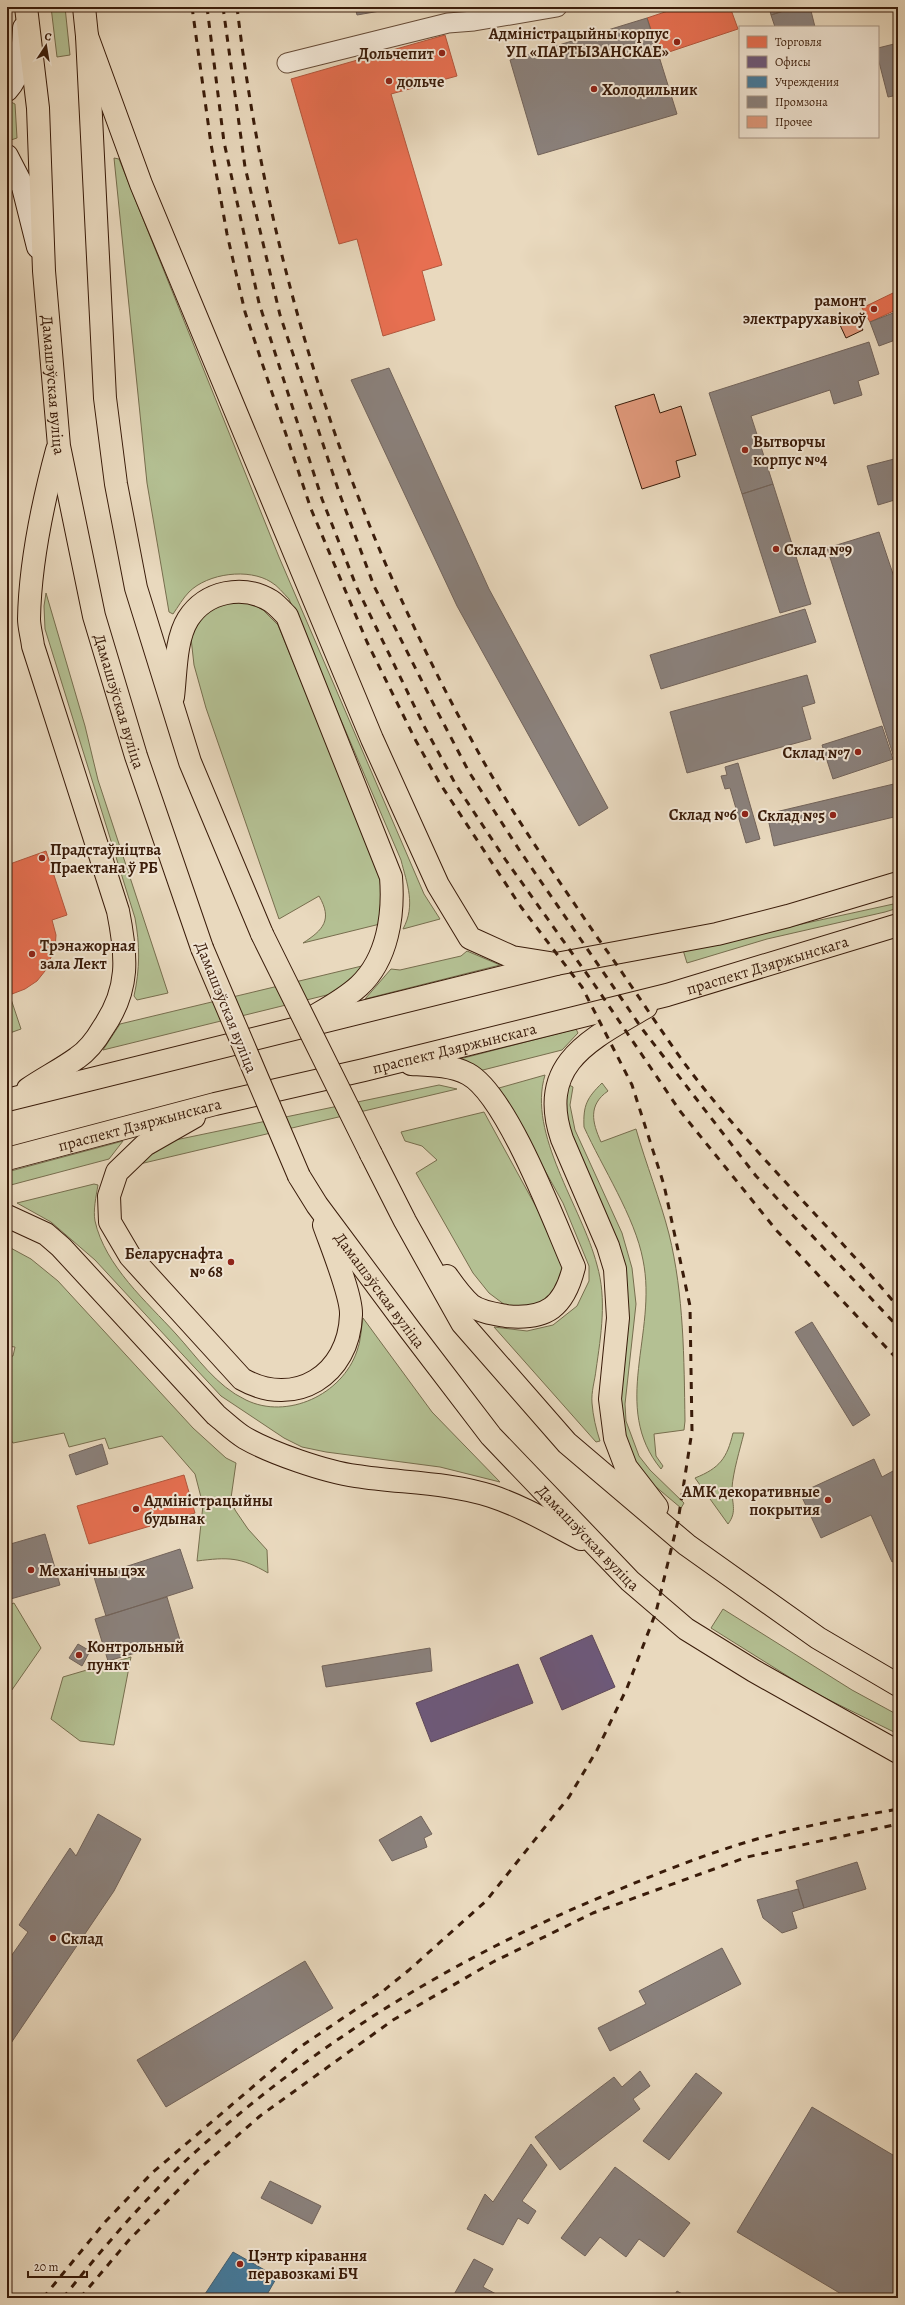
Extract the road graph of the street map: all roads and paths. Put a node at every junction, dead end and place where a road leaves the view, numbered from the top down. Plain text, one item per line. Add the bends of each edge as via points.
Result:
1 (25, 7) edge
2 (84, 7) edge
3 (557, 7) edge
4 (87, 36) junction
5 (287, 63) dead end
6 (7, 90) edge
7 (7, 156) edge
8 (44, 272) junction
9 (59, 446) junction
10 (172, 706) junction
11 (898, 883) edge
12 (898, 925) edge
13 (556, 964) junction
14 (667, 995) junction
15 (287, 1032) junction
16 (376, 1066) junction
17 (9, 1099) edge
18 (215, 1104) junction
19 (7, 1159) edge
20 (317, 1205) junction
21 (7, 1216) edge
22 (405, 1221) junction
23 (687, 1545) junction
24 (594, 1546) junction
25 (898, 1685) edge
26 (898, 1752) edge

1 - 6 main road via 21,60
1 - 8 main road, Дамашэўская вуліца via 38,108
2 - 4 main road
3 - 5 street via 448,23
4 - 10 main road via 105,398 116,484 136,588
4 - 13 main road via 147,198 369,732 438,885 470,938 512,957
7 - 8 main road via 23,187
8 - 9 main road, Дамашэўская вуліца
9 - 17 main road via 46,492 29,620 33,646 118,911 124,942 124,980 120,998 112,1015 93,1044 78,1058
9 - 20 main road, Дамашэўская вуліца, bridge via 94,616 136,756 202,948 299,1176
10 - 15 main road via 181,637 188,620 202,603 221,594 239,591 253,592 272,602 287,616 391,877 392,914 381,956 360,985 341,1000
10 - 22 main road, bridge via 190,762 262,934
11 - 13 main road via 718,934
12 - 14 main road, праспект Дзяржынскага
13 - 15 main road
14 - 16 main road, праспект Дзяржынскага
14 - 23 main road via 588,1041 577,1051 561,1074 556,1115 562,1139 608,1246 615,1269 618,1318 610,1399 619,1452 626,1467
15 - 17 main road
16 - 18 main road, праспект Дзяржынскага
16 - 22 main road via 433,1065 468,1074 479,1082 500,1109 517,1140 574,1267 570,1286 560,1302 544,1314 529,1317 493,1314 472,1305 451,1282
18 - 19 main road, праспект Дзяржынскага
18 - 20 main road via 145,1145 128,1159 117,1172 109,1196 110,1222 130,1256 239,1375 256,1387 284,1392 301,1388 320,1379 343,1351 352,1314
20 - 24 main road, Дамашэўская вуліца via 491,1436
21 - 24 main road via 46,1234 61,1247 216,1415 244,1438 332,1471 444,1486 491,1496
22 - 23 main road via 462,1323 505,1374 567,1443
23 - 25 main road via 818,1638
24 - 26 main road, Дамашэўская вуліца via 686,1629 754,1671

